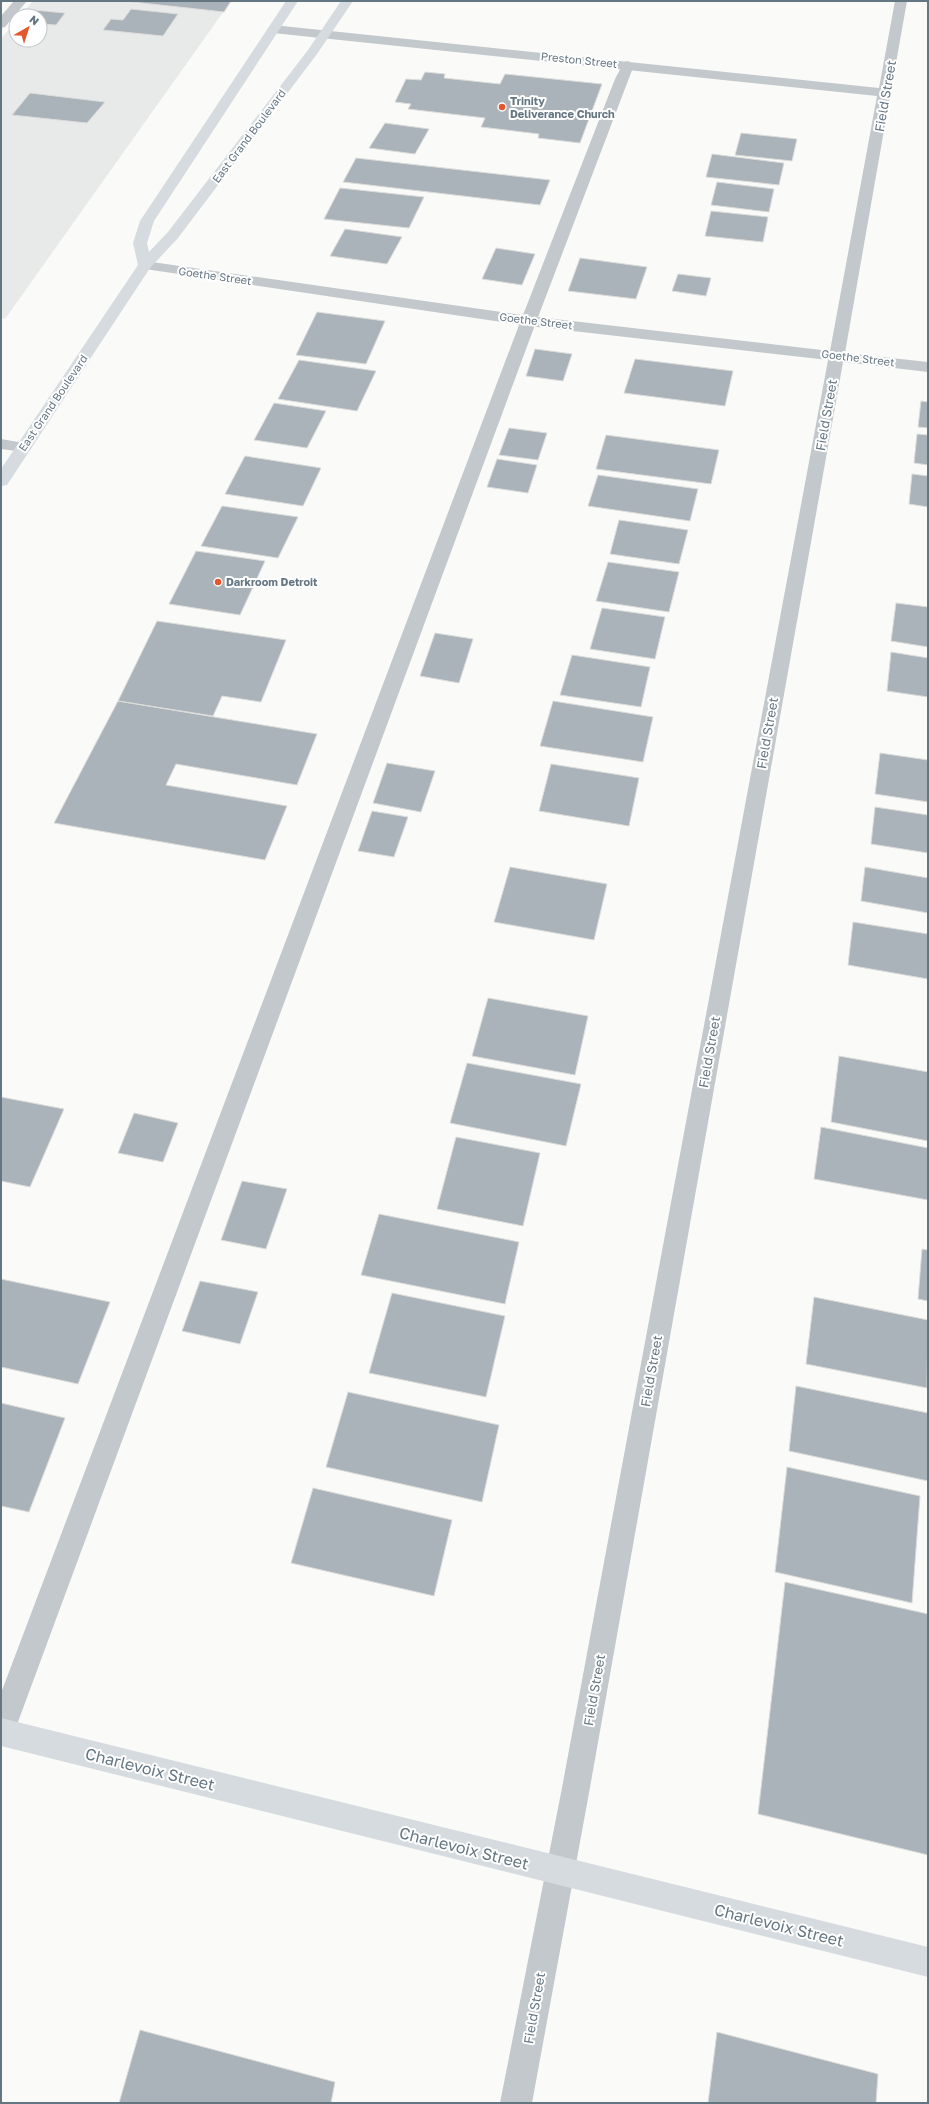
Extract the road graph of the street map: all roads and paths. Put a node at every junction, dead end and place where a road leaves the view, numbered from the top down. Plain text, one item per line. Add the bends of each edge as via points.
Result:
1 (21, 1) edge
2 (292, 1) edge
3 (347, 1) edge
4 (901, 1) edge
5 (1, 24) edge
6 (272, 29) junction
7 (324, 33) junction
8 (628, 65) junction
9 (886, 93) junction
10 (145, 265) junction
11 (529, 321) junction
12 (837, 355) junction
13 (928, 367) edge
14 (1, 444) edge
15 (24, 447) junction
16 (1, 481) edge
17 (1, 1731) edge
18 (559, 1871) junction
19 (928, 1962) edge
20 (516, 2103) edge

1 - 5 street
2 - 6 main road
3 - 7 main road, East Grand Boulevard
4 - 9 street, Field Street
6 - 7 street, Preston Street
6 - 10 main road via 148,221 140,243
7 - 8 street, Preston Street
7 - 10 main road, East Grand Boulevard via 173,236
8 - 9 street, Preston Street
8 - 11 street
9 - 12 street, Field Street
10 - 11 street, Goethe Street
10 - 15 main road, East Grand Boulevard
11 - 12 street, Goethe Street
11 - 17 street
12 - 13 street, Goethe Street
12 - 18 street, Field Street
14 - 15 street
15 - 16 main road, East Grand Boulevard
17 - 18 main road, Charlevoix Street
18 - 19 main road, Charlevoix Street
18 - 20 street, Field Street

